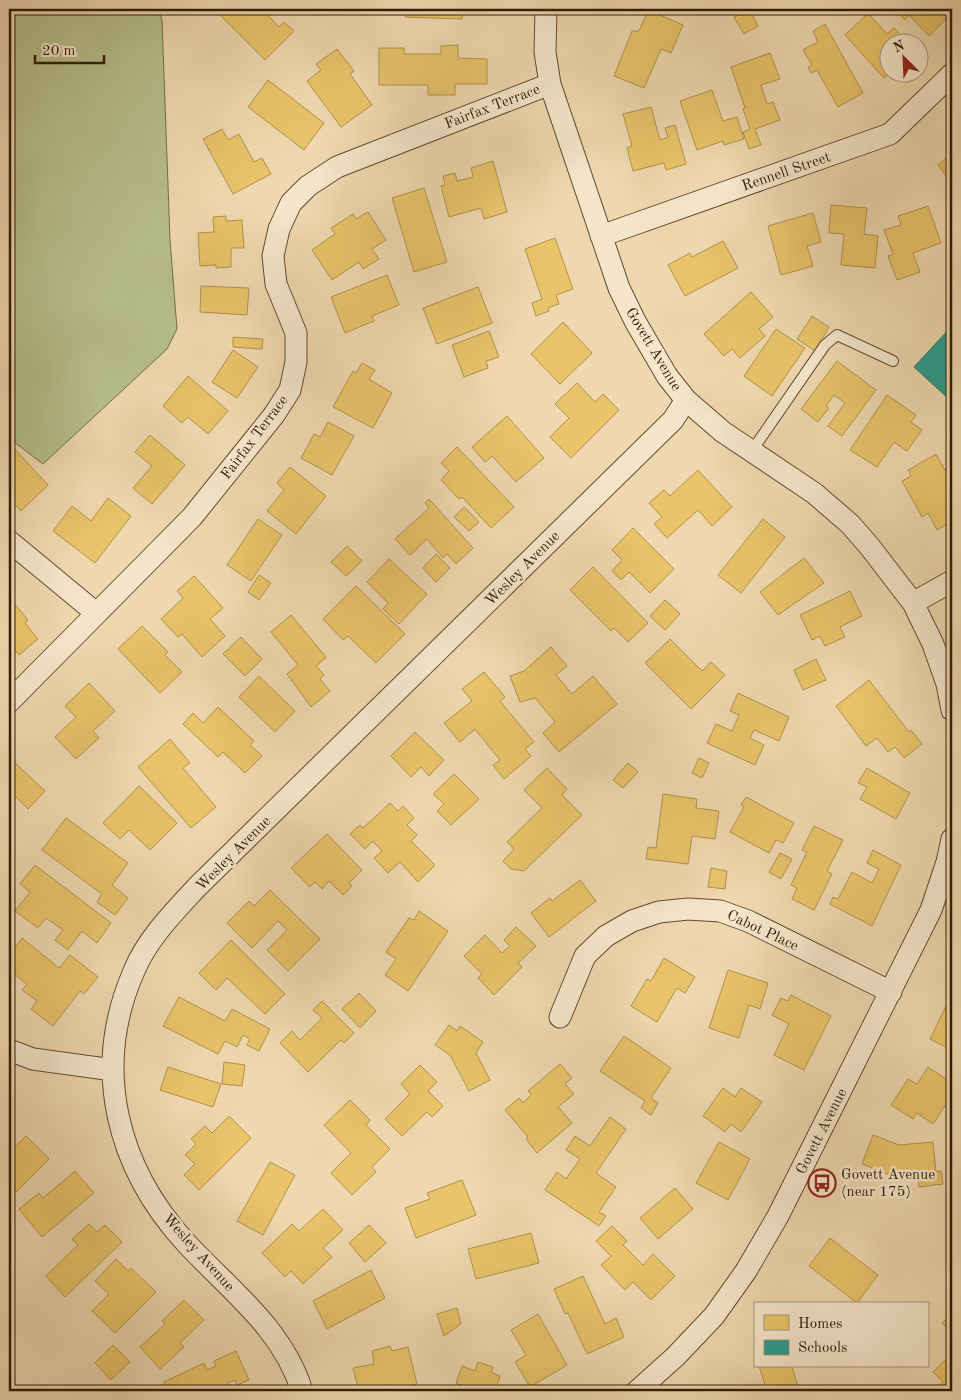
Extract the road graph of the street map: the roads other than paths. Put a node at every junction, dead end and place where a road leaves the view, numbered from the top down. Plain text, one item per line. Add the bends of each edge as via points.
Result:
1 (546, 9) edge
2 (952, 74) edge
3 (550, 84) junction
4 (601, 236) junction
5 (893, 361) dead end
6 (686, 400) junction
7 (751, 452) junction
8 (9, 541) edge
9 (952, 581) edge
10 (913, 603) junction
11 (96, 613) junction
12 (9, 702) edge
13 (952, 710) edge
14 (952, 839) edge
15 (891, 992) junction
16 (560, 1017) dead end
17 (9, 1050) edge
18 (113, 1070) junction
19 (302, 1391) edge
20 (637, 1391) edge

1 - 3 street, Govett Avenue via 545,52
2 - 4 street, Rennell Street via 890,134
3 - 4 street, Govett Avenue
3 - 11 street, Fairfax Terrace via 337,167 308,186 291,203 279,230 273,256 276,284 296,333 296,362 290,390 274,415 192,517
4 - 6 street, Govett Avenue via 634,321
5 - 7 lane via 837,335 825,344
6 - 7 street, Govett Avenue
6 - 18 street, Wesley Avenue via 673,420 173,913 134,970 123,999
7 - 10 street, Govett Avenue via 814,493 850,524 890,570
8 - 11 street
9 - 10 street
10 - 13 street, Govett Avenue via 933,644
11 - 12 street, Fairfax Terrace
14 - 15 street, Govett Avenue via 931,910
15 - 16 street, Cabot Place via 748,921 720,911 688,909 659,912 632,921 606,936 585,956
15 - 20 street, Govett Avenue via 778,1216 746,1271 714,1316
17 - 18 street via 33,1059
18 - 19 street, Wesley Avenue via 115,1102 124,1141 138,1176 187,1243 269,1329 289,1356

